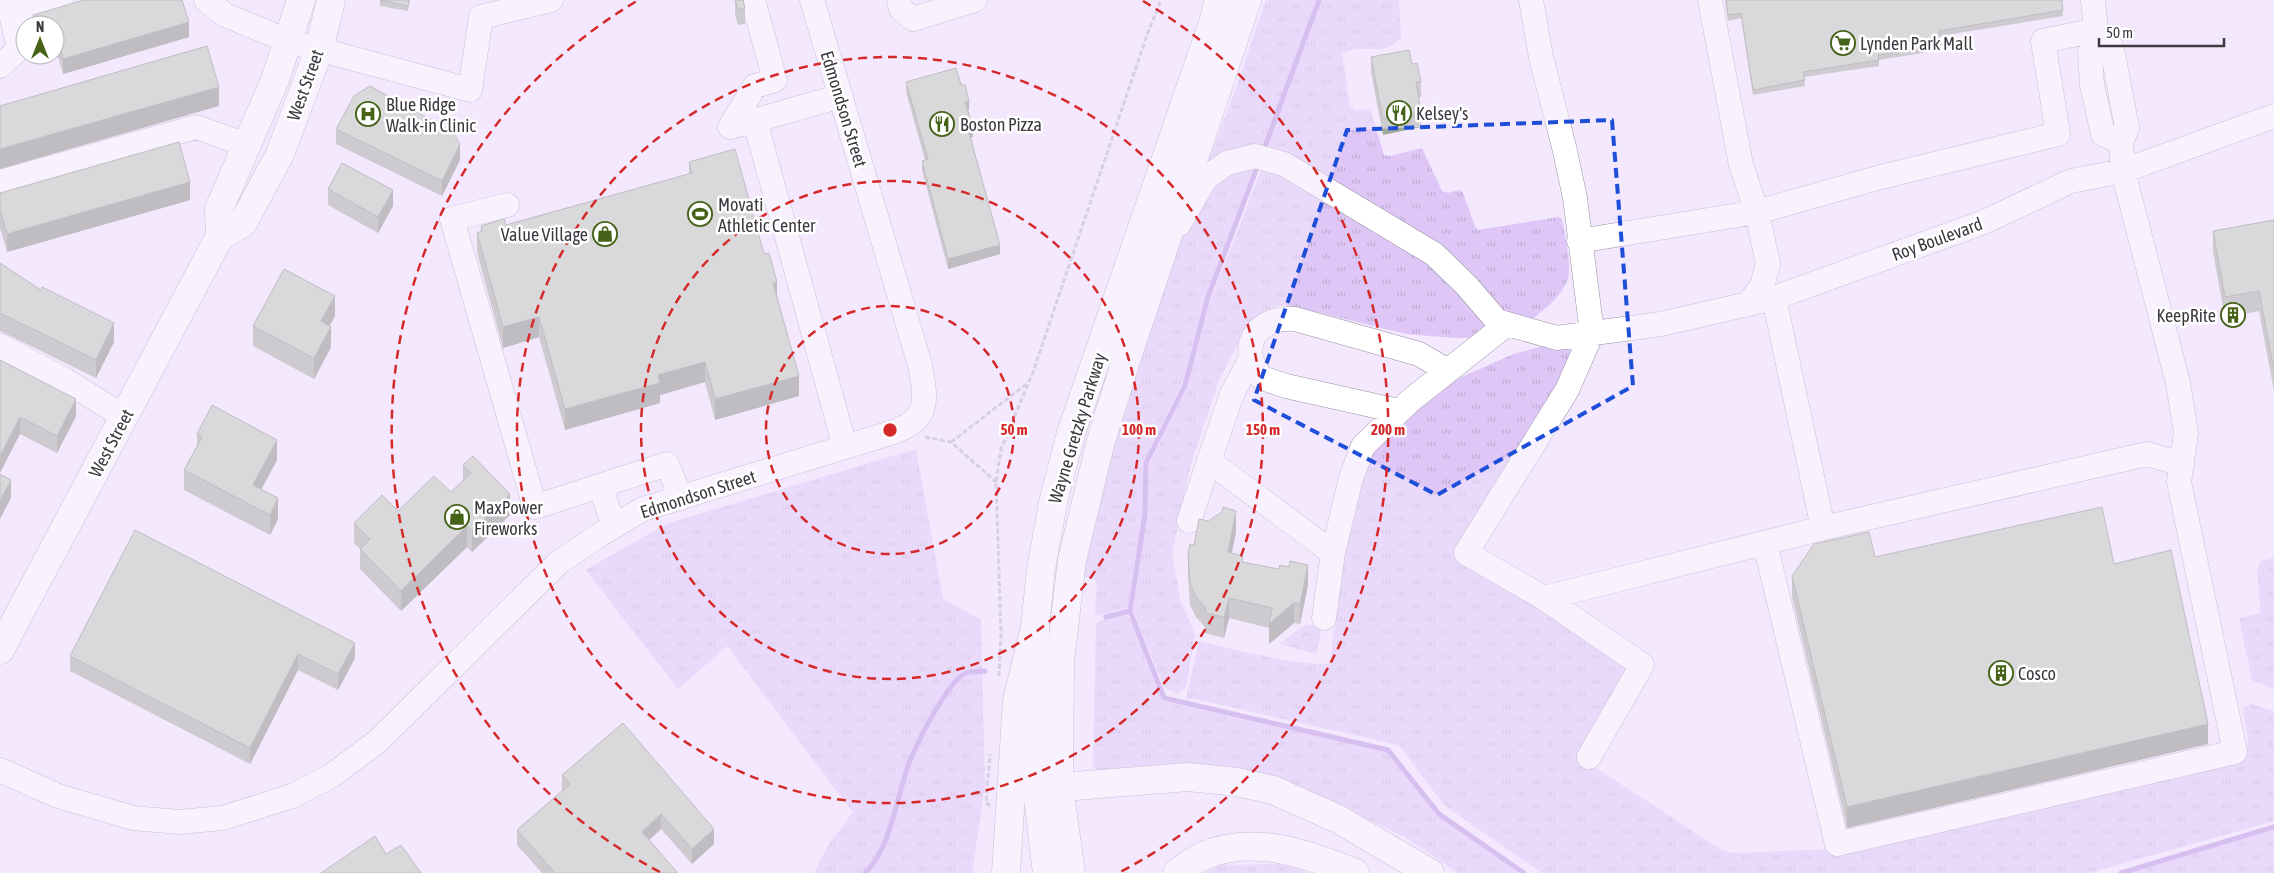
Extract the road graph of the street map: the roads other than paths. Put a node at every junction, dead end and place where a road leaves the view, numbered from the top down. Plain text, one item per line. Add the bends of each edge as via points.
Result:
1 (61, 0) edge
2 (206, 0) edge
3 (301, 0) edge
4 (331, 0) edge
5 (550, 0) edge
6 (753, 0) edge
7 (812, 0) edge
8 (899, 0) edge
9 (975, 0) edge
10 (1218, 0) edge
11 (1247, 0) edge
12 (1531, 0) edge
13 (1710, 0) edge
14 (2093, 0) edge
15 (10, 7) edge
16 (2096, 30) junction
17 (288, 41) junction
18 (319, 50) junction
19 (0, 66) edge
20 (840, 96) junction
21 (2274, 116) edge
22 (755, 120) junction
23 (247, 145) junction
24 (2123, 171) junction
25 (0, 182) edge
26 (506, 205) dead end
27 (1757, 212) junction
28 (220, 236) junction
29 (1579, 241) junction
30 (1160, 257) junction
31 (1768, 264) junction
32 (1810, 285) junction
33 (1774, 298) junction
34 (1748, 304) junction
35 (1507, 324) junction
36 (1592, 333) junction
37 (0, 346) edge
38 (1250, 360) junction
39 (1448, 370) junction
40 (1398, 412) junction
41 (125, 417) junction
42 (845, 447) junction
43 (1209, 461) junction
44 (2182, 464) junction
45 (600, 486) junction
46 (681, 498) junction
47 (1189, 521) dead end
48 (614, 526) junction
49 (1823, 528) junction
50 (1765, 543) junction
51 (1334, 553) junction
52 (1544, 598) junction
53 (1324, 618) dead end
54 (1036, 628) junction
55 (0, 650) edge
56 (1588, 757) dead end
57 (0, 770) edge
58 (1048, 788) junction
59 (1006, 873) edge
60 (1047, 873) edge
61 (1070, 873) edge
62 (1177, 873) edge
63 (1355, 873) edge
64 (1430, 873) edge

1 - 15 street
2 - 17 street via 224,15
3 - 17 main road, West Street
4 - 18 main road, West Street
5 - 18 street via 481,17 470,90
6 - 22 street via 775,80 754,86 730,127
7 - 20 street, Edmondson Street
8 - 9 street via 901,8 913,19
10 - 54 main road, Wayne Gretzky Parkway via 1212,26 1071,433 1040,569
11 - 30 main road, Wayne Gretzky Parkway
12 - 29 street via 1541,58 1573,189
13 - 27 street via 1741,165
14 - 16 street
15 - 19 street via 19,50
16 - 24 street via 2090,53 2092,85 2103,134 2121,142
16 - 27 street via 2043,41 2058,134 1881,177
17 - 18 street
17 - 23 main road, West Street
18 - 28 main road, West Street via 280,154 243,223
20 - 22 street
20 - 42 street, Edmondson Street via 920,365 924,388 924,406 915,421 897,431
21 - 24 street, Roy Boulevard
22 - 42 street
23 - 25 street via 196,128
23 - 28 main road, West Street via 219,209
24 - 32 street, Roy Boulevard via 2071,181 1984,222
24 - 44 street via 2178,383 2186,433
26 - 45 street via 452,219 535,508
27 - 29 street
27 - 31 street
28 - 41 main road, West Street
29 - 36 street
30 - 35 street via 1206,178 1227,163 1255,156 1284,164 1434,254 1497,320
30 - 58 main road, Wayne Gretzky Parkway via 1101,441 1072,560
31 - 32 street via 1788,281
31 - 34 street via 1762,286
32 - 33 street, Roy Boulevard
33 - 34 street, Roy Boulevard
33 - 49 street
34 - 36 street, Roy Boulevard via 1661,324
35 - 36 street, Roy Boulevard via 1556,338
35 - 39 street
36 - 52 street via 1567,390 1466,553
37 - 41 street
38 - 39 street via 1250,346 1256,332 1263,325 1282,318 1419,354
38 - 40 street via 1262,378 1270,382
38 - 43 street via 1232,394
39 - 40 street
40 - 51 street via 1363,446 1351,478
41 - 55 main road, West Street
42 - 46 street, Edmondson Street
43 - 47 street
43 - 51 street
44 - 49 street via 2147,454
44 - 50 street via 2180,482 2235,752 1837,844
45 - 46 street via 667,464
45 - 48 street
46 - 48 street, Edmondson Street via 643,509
48 - 57 street, Edmondson Street via 558,563 379,740 331,776 292,796 223,818 179,822 133,818 58,796
49 - 50 street
50 - 52 street
51 - 53 street
52 - 56 street via 1642,665
54 - 58 main road, Wayne Gretzky Parkway via 1034,683
54 - 59 main road via 1017,701
58 - 60 main road, Wayne Gretzky Parkway
58 - 61 main road, Wayne Gretzky Parkway
58 - 64 main road via 1188,777 1273,790 1338,819
62 - 63 main road via 1202,856 1246,846 1280,849

